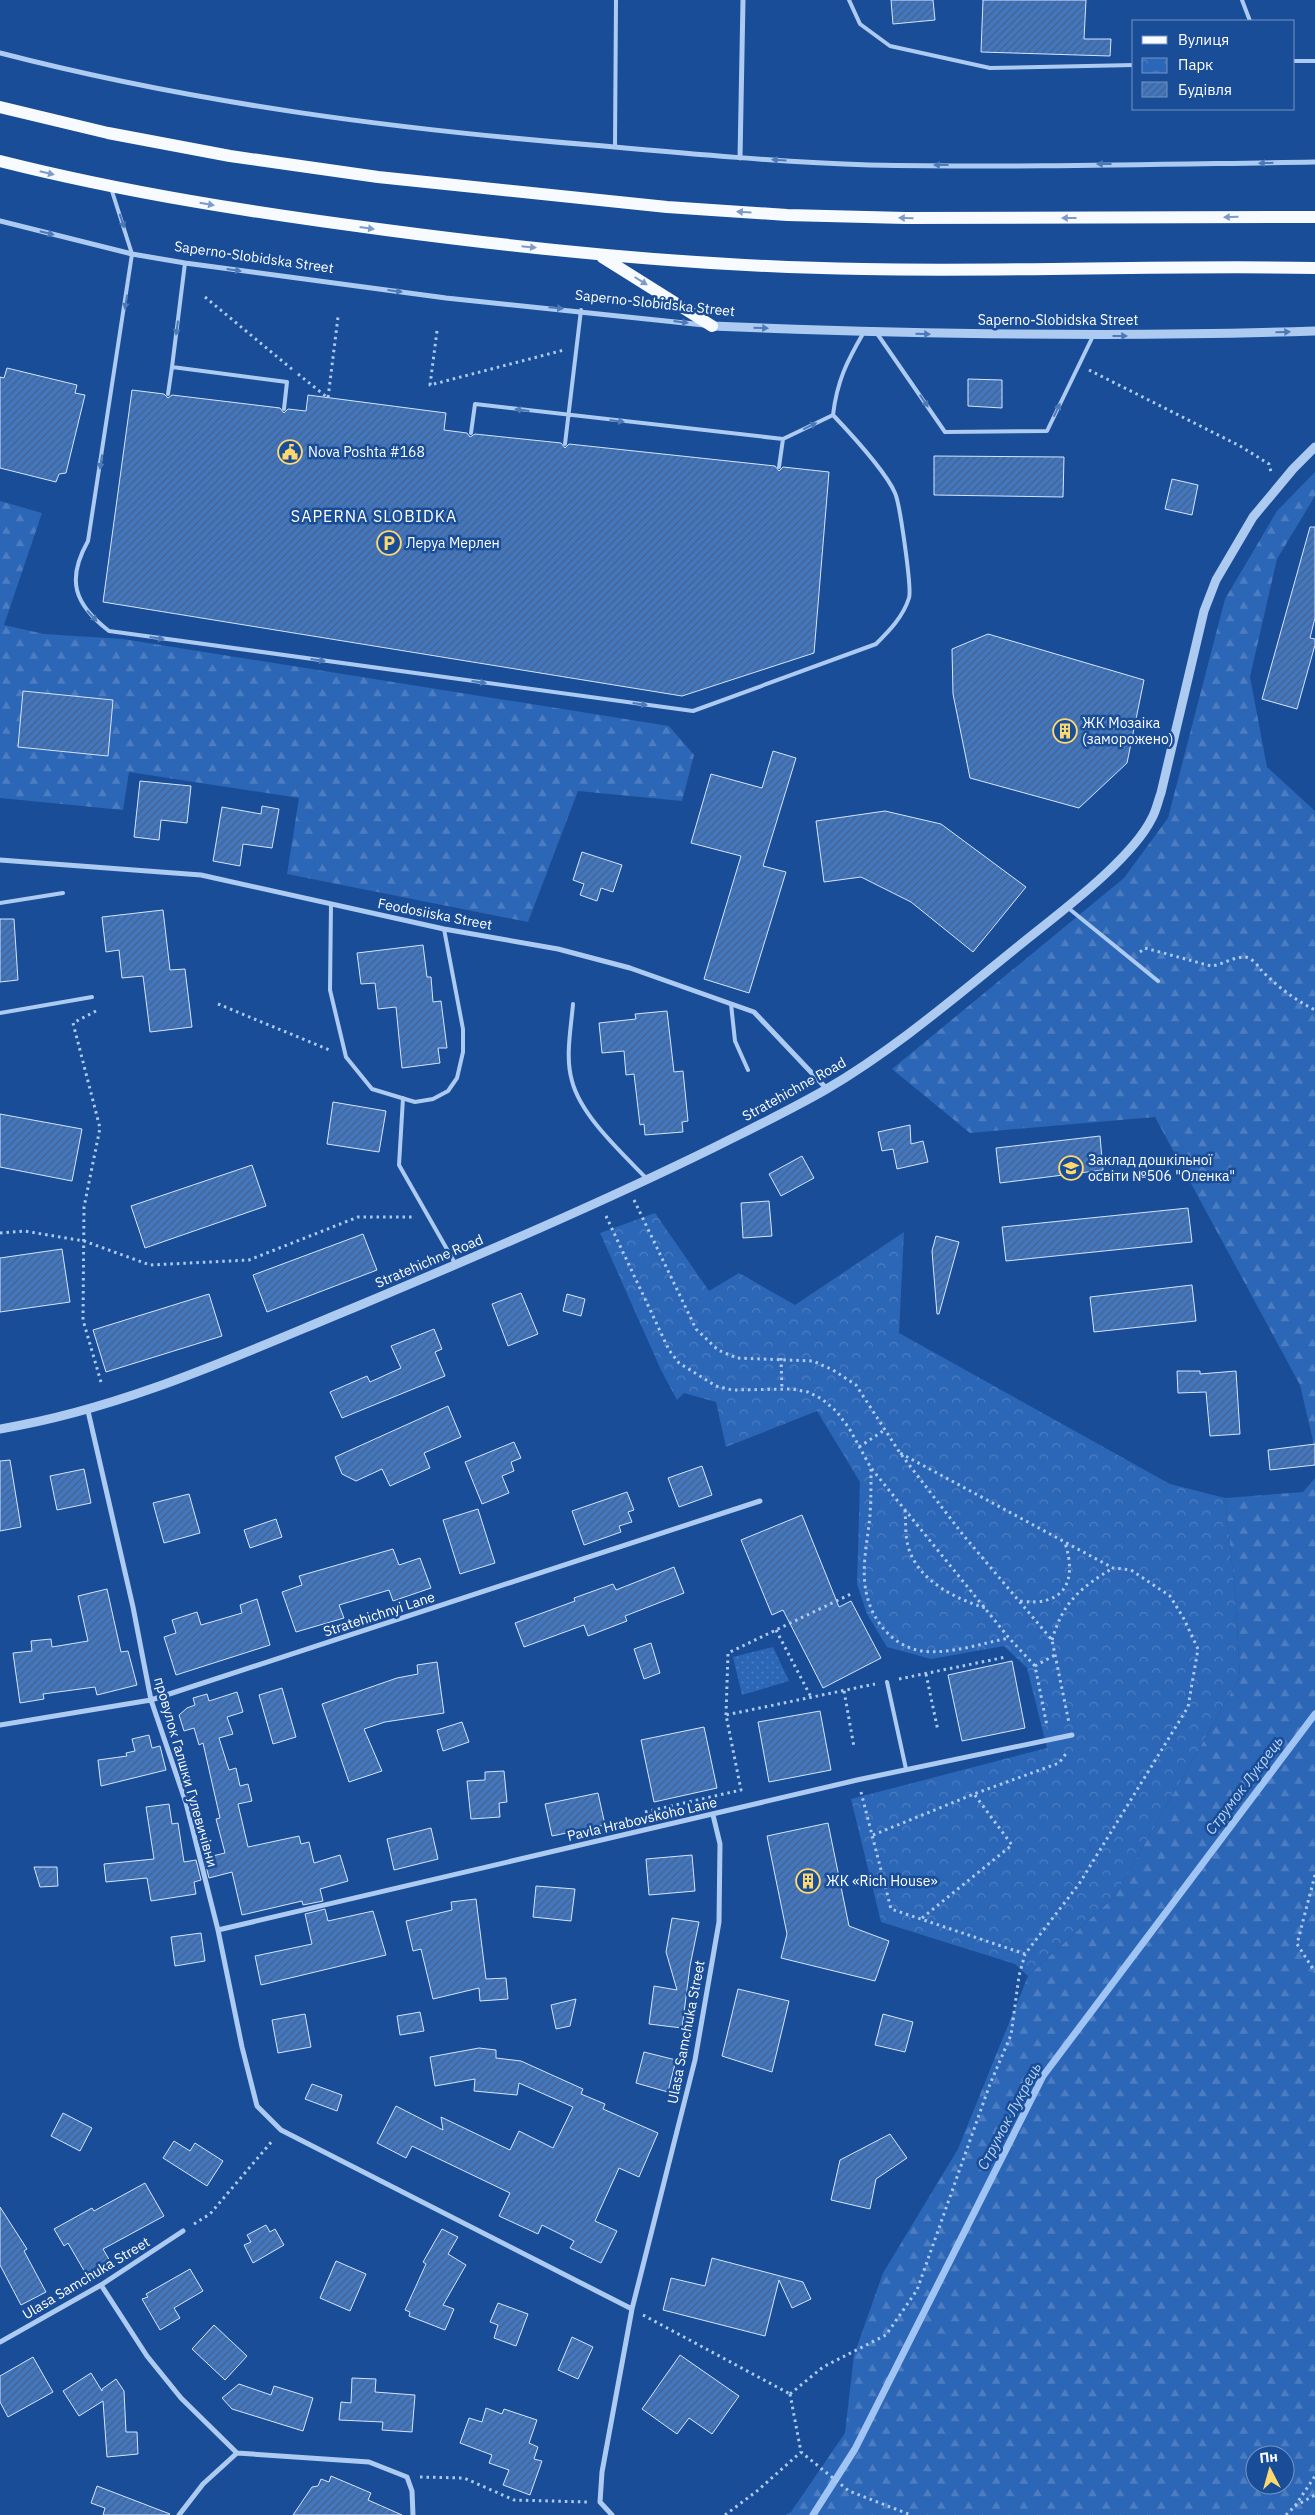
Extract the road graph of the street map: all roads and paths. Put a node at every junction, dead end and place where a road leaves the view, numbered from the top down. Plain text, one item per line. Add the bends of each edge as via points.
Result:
1 (616, 0) edge
2 (743, 0) edge
3 (848, 0) edge
4 (1242, 0) edge
5 (1250, 20) edge
6 (0, 53) edge
7 (1295, 61) edge
8 (1315, 61) edge
9 (1132, 65) edge
10 (0, 107) edge
11 (615, 147) junction
12 (740, 158) junction
13 (0, 161) edge
14 (1315, 162) edge
15 (111, 188) junction
16 (1315, 217) edge
17 (0, 221) edge
18 (132, 254) junction
19 (600, 255) junction
20 (186, 262) junction
21 (1315, 268) edge
22 (205, 298) dead end
23 (580, 310) junction
24 (338, 317) dead end
25 (712, 326) junction
26 (437, 330) dead end
27 (1315, 331) edge
28 (864, 332) junction
29 (876, 332) junction
30 (1094, 336) junction
31 (577, 347) junction
32 (1079, 365) junction
33 (172, 367) junction
34 (168, 394) dead end
35 (284, 408) dead end
36 (833, 414) junction
37 (569, 415) junction
38 (471, 433) dead end
39 (783, 439) junction
40 (565, 444) dead end
41 (1315, 447) edge
42 (779, 467) dead end
43 (1276, 489) junction
44 (0, 860) edge
45 (63, 893) dead end
46 (0, 903) edge
47 (331, 904) junction
48 (1067, 907) junction
49 (444, 929) junction
50 (1131, 959) junction
51 (1158, 981) dead end
52 (92, 998) dead end
53 (218, 1004) dead end
54 (573, 1004) dead end
55 (731, 1004) junction
56 (1315, 1010) edge
57 (96, 1011) dead end
58 (0, 1013) edge
59 (346, 1057) junction
60 (748, 1070) dead end
61 (827, 1089) junction
62 (403, 1098) junction
63 (648, 1180) junction
64 (629, 1188) junction
65 (599, 1202) junction
66 (428, 1217) junction
67 (0, 1233) edge
68 (84, 1241) junction
69 (456, 1265) junction
70 (781, 1358) junction
71 (101, 1382) dead end
72 (782, 1390) junction
73 (88, 1410) junction
74 (0, 1429) edge
75 (886, 1429) junction
76 (859, 1447) junction
77 (900, 1453) junction
78 (871, 1468) junction
79 (760, 1502) dead end
80 (904, 1510) junction
81 (1065, 1543) junction
82 (1113, 1568) junction
83 (853, 1593) dead end
84 (1019, 1601) junction
85 (986, 1609) junction
86 (776, 1630) junction
87 (1009, 1638) junction
88 (1052, 1640) junction
89 (1055, 1655) junction
90 (1006, 1657) dead end
91 (1035, 1666) junction
92 (926, 1674) junction
93 (887, 1682) junction
94 (844, 1691) junction
95 (811, 1697) junction
96 (151, 1700) junction
97 (726, 1715) junction
98 (0, 1725) edge
99 (938, 1731) dead end
100 (1072, 1735) junction
101 (1050, 1739) junction
102 (854, 1747) dead end
103 (906, 1769) junction
104 (857, 1780) junction
105 (974, 1794) junction
106 (645, 1812) dead end
107 (713, 1814) junction
108 (873, 1835) junction
109 (1315, 1875) edge
110 (922, 1918) junction
111 (218, 1930) junction
112 (1025, 1954) junction
113 (1315, 1972) edge
114 (281, 2130) junction
115 (183, 2231) joint
116 (100, 2286) junction
117 (632, 2309) junction
118 (1, 2340) edge
119 (790, 2394) junction
120 (801, 2452) junction
121 (237, 2453) junction
122 (1315, 2476) edge
123 (407, 2477) junction
124 (1315, 2495) edge
125 (600, 2502) junction
126 (1295, 2506) junction
127 (179, 2515) edge
128 (413, 2515) edge
129 (612, 2515) edge
130 (724, 2515) edge
131 (911, 2515) edge
132 (1286, 2515) edge

1 - 11 lane
2 - 12 street
3 - 9 lane via 860,24 890,46 990,68
4 - 5 lane
6 - 11 street via 206,98 504,138
7 - 8 lane
16 -> 10 main road via 906,218 667,207 378,177 230,156 108,133
11 - 12 street
14 -> 12 street via 869,165
13 -> 15 main road
15 -> 18 lane
15 -> 19 main road via 268,214
17 -> 18 street, Saperno-Slobidska Street
18 - 20 street, Saperno-Slobidska Street
18 -> 36 lane via 88,541 78,559 74,583 91,617 109,631 693,711 876,644 897,622 910,597 895,492
19 - 21 main road via 861,269
19 -> 25 main road
20 -> 23 street, Saperno-Slobidska Street via 437,297
20 -> 33 lane
22 - 24 path via 328,398
23 -> 25 street, Saperno-Slobidska Street
23 - 31 lane
25 -> 28 street, Saperno-Slobidska Street
26 - 31 path via 430,385
30 -> 27 street, Saperno-Slobidska Street
28 - 29 street, Saperno-Slobidska Street
28 - 36 lane via 845,364 836,390
29 -> 30 street, Saperno-Slobidska Street
29 -> 32 lane via 945,432 1046,431
30 - 32 lane
31 - 37 lane
32 - 43 path via 1240,446 1269,464
33 - 34 lane
33 - 35 lane via 288,382
39 -> 36 lane
37 -> 38 lane via 475,404
37 -> 39 lane
37 - 40 lane
39 - 42 lane
41 - 43 street, Stratehichne Road
43 - 48 street, Stratehichne Road via 1253,517 1216,580 1204,611 1152,819 1113,866
44 - 47 street, Feodosiiska Street via 201,874
45 - 46 lane
47 - 49 street, Feodosiiska Street
47 - 59 lane via 330,990
48 - 50 lane
48 - 61 street, Stratehichne Road via 924,1021
49 - 55 street, Feodosiiska Street via 558,949 630,968
49 - 62 lane via 463,1029 464,1052 457,1078 448,1091 433,1099 415,1102
50 - 51 lane
50 - 56 path via 1145,948 1211,966 1244,957 1300,1003
52 - 58 lane
53 - 59 path
54 - 63 lane via 568,1054 572,1081 581,1104
55 - 60 lane via 735,1041
55 - 61 street, Feodosiiska Street via 754,1012
57 - 68 path via 73,1023 100,1128 84,1207
59 - 62 lane via 372,1089
61 - 63 street, Stratehichne Road
62 - 66 lane via 399,1165
63 - 64 street, Stratehichne Road
64 - 65 street, Stratehichne Road
64 - 70 path via 696,1329 704,1339 718,1350 737,1358
65 - 69 street, Stratehichne Road
65 - 72 path via 669,1350 679,1363 716,1386 748,1391
66 - 68 path via 358,1217 249,1260 150,1265
66 - 69 lane
67 - 68 path via 24,1231
68 - 71 path via 83,1320
69 - 73 street, Stratehichne Road via 187,1376
70 - 72 path
70 - 75 path via 813,1361 856,1385
72 - 76 path via 808,1392 822,1399 836,1411
73 - 74 street, Stratehichne Road
73 - 96 street, провулок Галшки Гулевичівни
75 - 76 path
75 - 77 path
76 - 78 path
77 - 81 path
77 - 84 path
78 - 80 path
78 - 87 path via 866,1591 884,1630 902,1645 923,1651
79 - 96 street, Stratehichnyi Lane
80 - 85 path
80 - 85 path via 913,1560 956,1599
81 - 82 path
81 - 84 path via 1071,1569 1067,1585 1059,1596 1036,1603
82 - 88 path via 1086,1585 1068,1602 1057,1621
82 - 112 path via 1131,1570 1170,1596 1198,1649 1192,1690 1188,1707 1079,1884
83 - 86 path
84 - 88 path
85 - 87 path
86 - 95 path
86 - 97 path via 728,1653
87 - 91 path
88 - 89 path
89 - 91 path
89 - 100 path
90 - 92 path
91 - 101 path
92 - 93 path
92 - 99 path
93 - 94 path
93 - 103 lane
94 - 95 path
94 - 102 path
95 - 97 path
96 - 98 street, Stratehichnyi Lane
96 - 111 street, провулок Галшки Гулевичівни via 186,1803
97 - 106 path via 741,1790
100 - 101 street, Pavla Hrabovskoho Lane
100 - 105 path via 1069,1748 1059,1763
101 - 103 street, Pavla Hrabovskoho Lane
103 - 104 street, Pavla Hrabovskoho Lane
104 - 107 street, Pavla Hrabovskoho Lane
104 - 108 path
105 - 108 path
105 - 110 path via 1012,1845
107 - 111 street, Pavla Hrabovskoho Lane
107 - 117 street, Ulasa Samchuka Street via 720,1844 719,1922 695,2060
108 - 110 path via 892,1910
109 - 113 path via 1297,1944
110 - 112 path
111 - 114 street, провулок Галшки Гулевичівни via 257,2106
112 - 119 path via 1011,2035 990,2084 917,2290 886,2335 823,2367
114 - 115 path via 210,2214
114 - 117 street
115 - 116 street, Ulasa Samchuka Street
116 - 118 street, Ulasa Samchuka Street
116 - 121 street via 147,2356 181,2398
117 - 119 path
117 - 125 street, Ulasa Samchuka Street via 602,2472
119 - 120 path
120 - 130 path
120 - 131 path via 849,2491
121 - 123 street via 370,2462
121 - 127 street via 203,2484
122 - 126 path
123 - 125 path via 464,2478 514,2500
123 - 128 street via 412,2491
124 - 126 path
125 - 129 street
126 - 132 path

